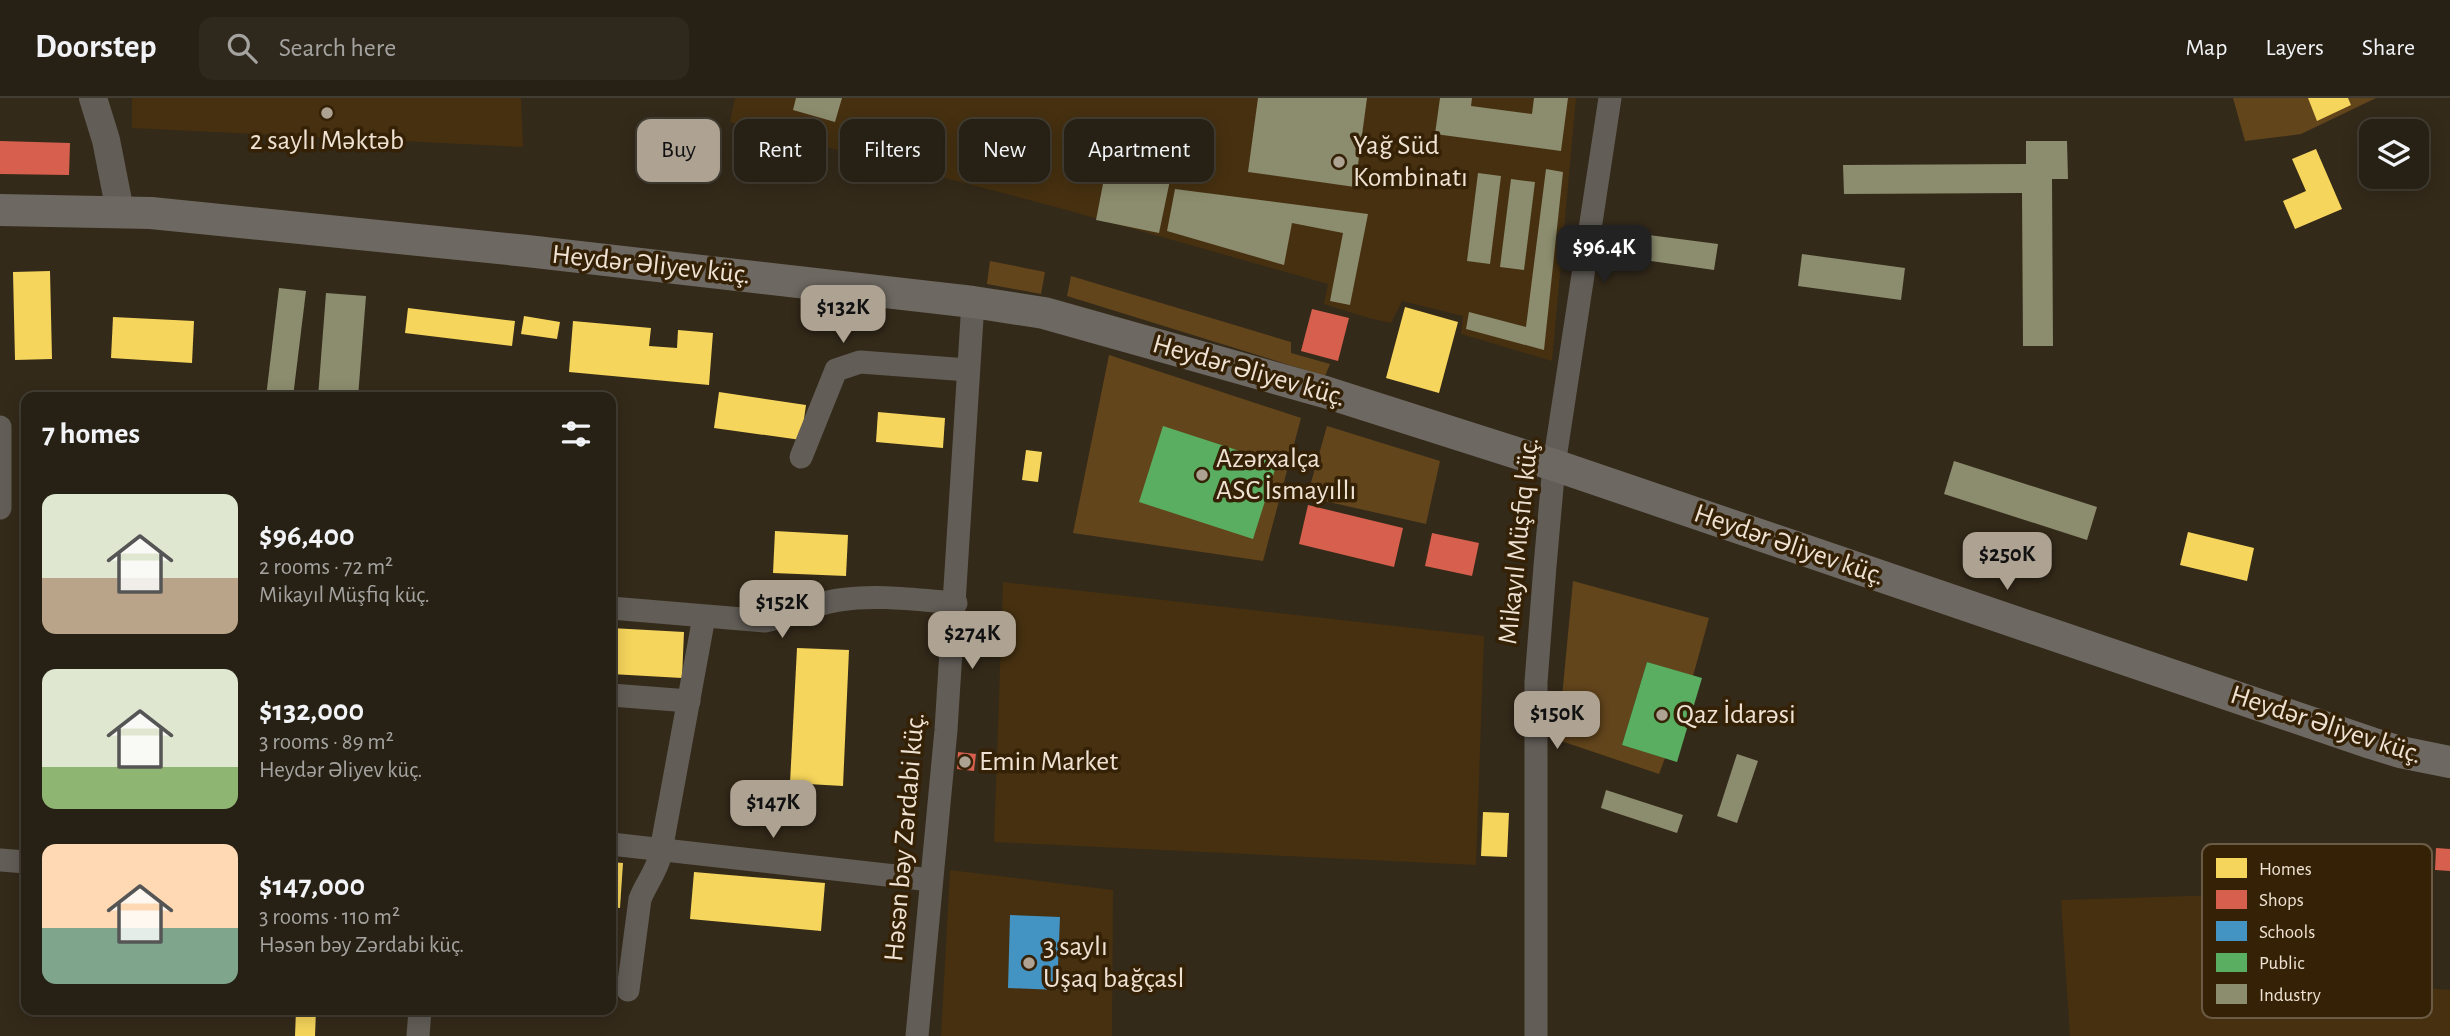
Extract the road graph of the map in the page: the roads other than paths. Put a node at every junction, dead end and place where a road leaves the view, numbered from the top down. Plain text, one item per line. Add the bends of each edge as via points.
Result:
1 (93, 98) edge
2 (1610, 98) edge
3 (0, 211) edge
4 (120, 211) junction
5 (973, 302) junction
6 (968, 370) junction
7 (0, 427) edge
8 (801, 457) dead end
9 (1, 458) edge
10 (1554, 465) junction
11 (0, 508) edge
12 (956, 603) junction
13 (616, 608) edge
14 (704, 617) junction
15 (616, 695) edge
16 (689, 701) junction
17 (2450, 762) edge
18 (616, 844) edge
19 (662, 849) junction
20 (0, 860) edge
21 (21, 862) edge
22 (931, 880) junction
23 (628, 990) dead end
24 (420, 1015) edge
25 (418, 1036) edge
26 (917, 1036) edge
27 (1536, 1036) edge

1 - 4 street
2 - 10 street, Mikayıl Müşfiq küç.
3 - 4 main road, Heydər Əliyev küç.
4 - 5 main road, Heydər Əliyev küç.
5 - 6 street, Həsən bəy Zərdabi küç.
5 - 10 main road, Heydər Əliyev küç. via 1044,313 1124,334
6 - 8 street via 860,362 836,370
6 - 12 street, Həsən bəy Zərdabi küç.
7 - 9 street
9 - 11 street
10 - 17 main road, Heydər Əliyev küç. via 2371,743
10 - 27 street, Mikayıl Müşfiq küç. via 1536,682
12 - 14 street via 838,600 765,621
12 - 22 street, Həsən bəy Zərdabi küç.
13 - 14 street
14 - 16 street
15 - 16 street
16 - 19 street
18 - 19 street
19 - 22 street
19 - 23 street via 640,900
20 - 21 street
22 - 26 street, Həsən bəy Zərdabi küç.
24 - 25 street

